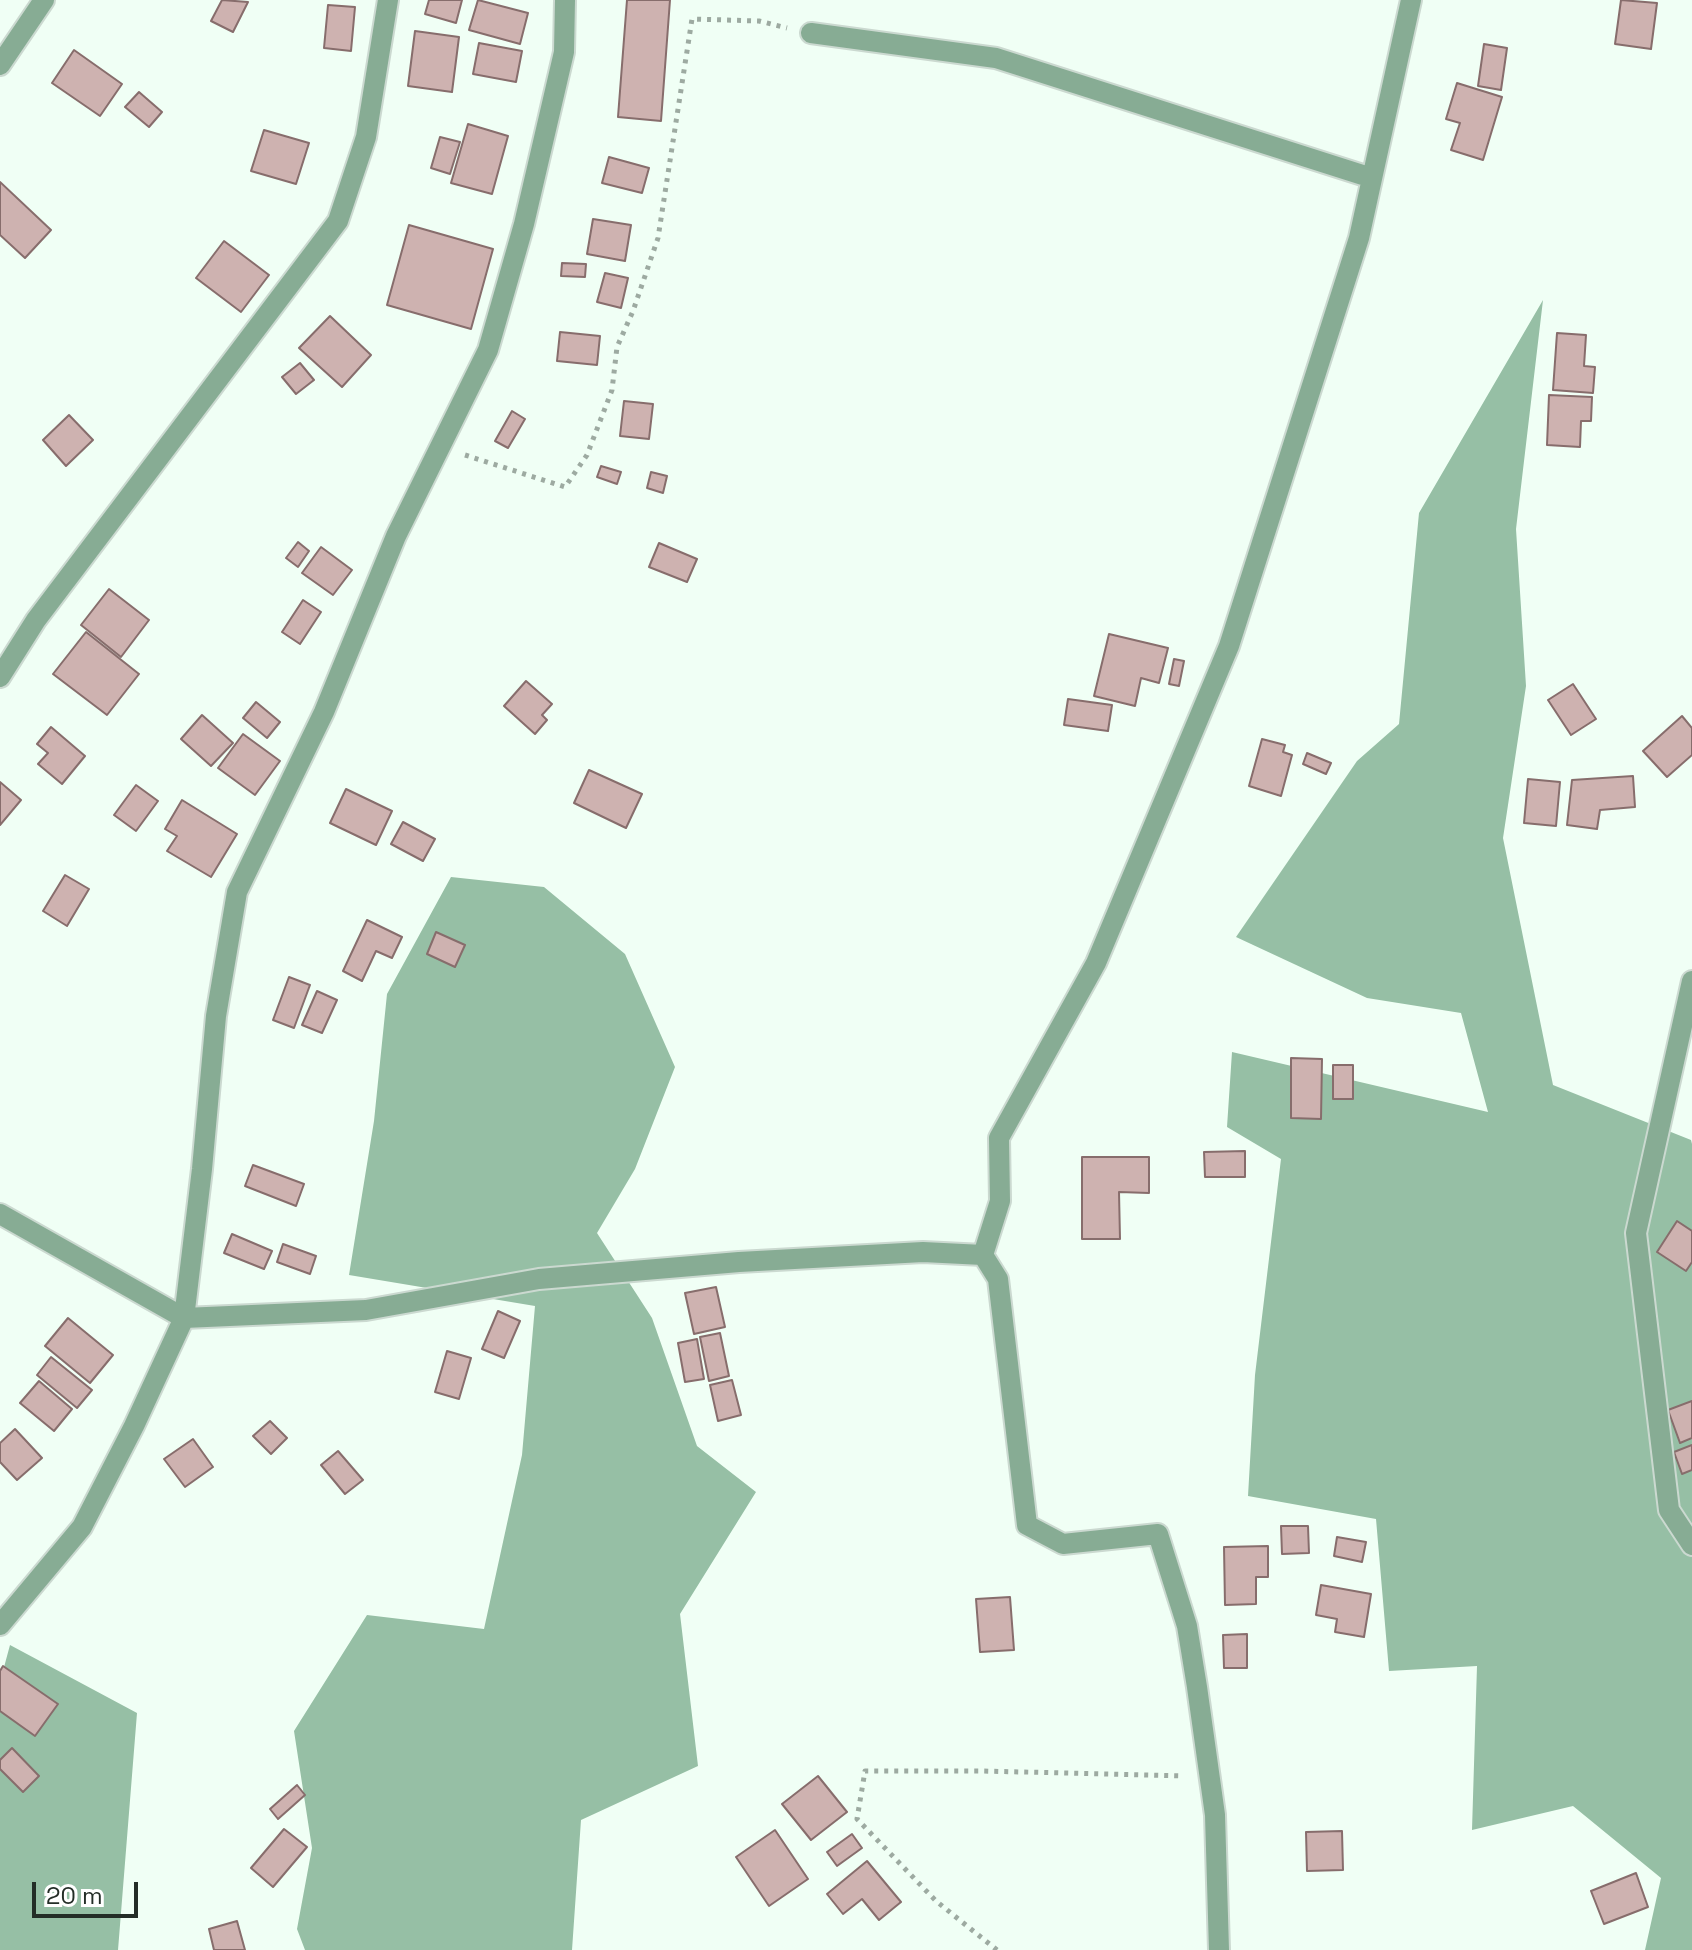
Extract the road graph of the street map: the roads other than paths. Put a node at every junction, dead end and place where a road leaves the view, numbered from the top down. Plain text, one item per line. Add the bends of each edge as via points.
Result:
1 (44, 0) edge
2 (388, 0) edge
3 (565, 0) edge
4 (1411, 0) edge
5 (811, 33) road end
6 (0, 65) edge
7 (1372, 178) junction
8 (0, 677) edge
9 (1692, 981) edge
10 (1683, 1063) edge
11 (0, 1214) edge
12 (983, 1255) junction
13 (184, 1318) junction
14 (1692, 1545) edge
15 (0, 1625) edge
16 (1219, 1950) edge

1 - 6 street
2 - 8 street via 366,137 338,221 36,620
3 - 13 street via 564,52 488,350 396,536 324,712 237,892 216,1016
4 - 7 street
5 - 7 street via 996,58
7 - 12 street via 1359,238 1229,646 1096,963 999,1138 1000,1201
9 - 10 street
10 - 14 street via 1636,1233 1669,1510
11 - 13 street
12 - 13 street via 923,1252 708,1265 539,1279 366,1310
12 - 16 street via 998,1279 1027,1525 1063,1544 1158,1534 1187,1626 1215,1815
13 - 15 street via 82,1527

